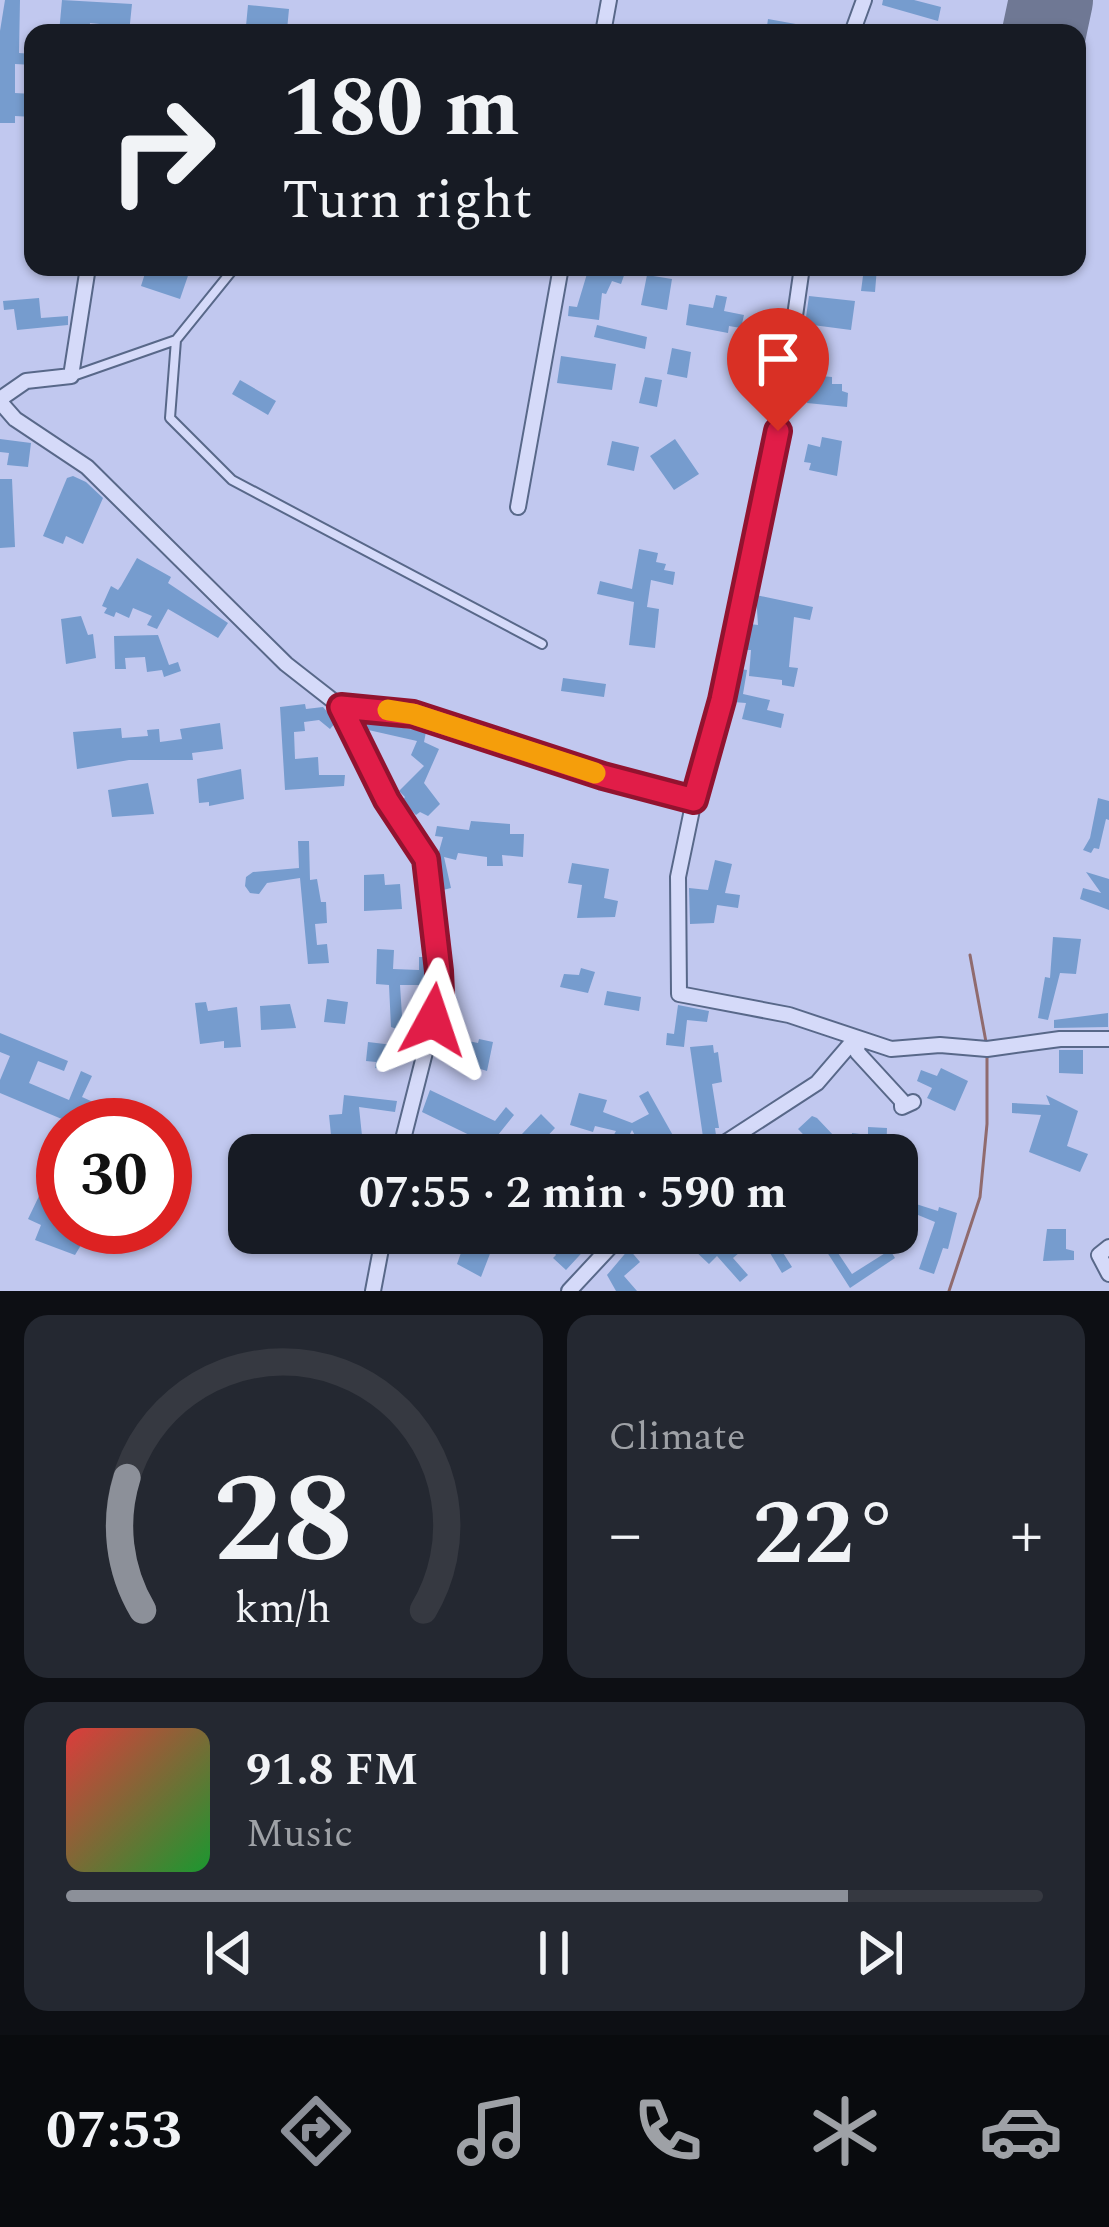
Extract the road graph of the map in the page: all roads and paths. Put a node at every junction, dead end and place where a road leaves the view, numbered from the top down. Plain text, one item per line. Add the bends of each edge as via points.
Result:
1 (87, 276) edge
2 (228, 276) edge
3 (559, 276) edge
4 (801, 276) edge
5 (176, 340) junction
6 (71, 376) junction
7 (0, 400) edge
8 (518, 507) dead end
9 (542, 644) dead end
10 (341, 707) junction
11 (694, 800) junction
12 (1109, 1040) edge
13 (856, 1041) junction
14 (913, 1102) dead end
15 (404, 1134) edge
16 (738, 1134) edge
17 (1109, 1247) edge
18 (380, 1254) edge
19 (603, 1254) edge
20 (1109, 1274) edge
21 (373, 1291) edge
22 (569, 1291) edge

1 - 6 street
2 - 5 lane
3 - 8 street
4 - 11 street via 774,462
5 - 6 lane
5 - 9 lane via 170,418 232,480
6 - 7 street via 26,381
7 - 10 street via 87,467 286,664
10 - 11 street via 413,714
10 - 15 street via 387,800 422,849 434,897 440,993
11 - 13 street via 678,877 679,994 789,1016
12 - 13 street via 987,1049
13 - 14 street via 902,1107
13 - 16 street via 817,1083
17 - 20 street via 1099,1255
18 - 21 street
19 - 22 street

